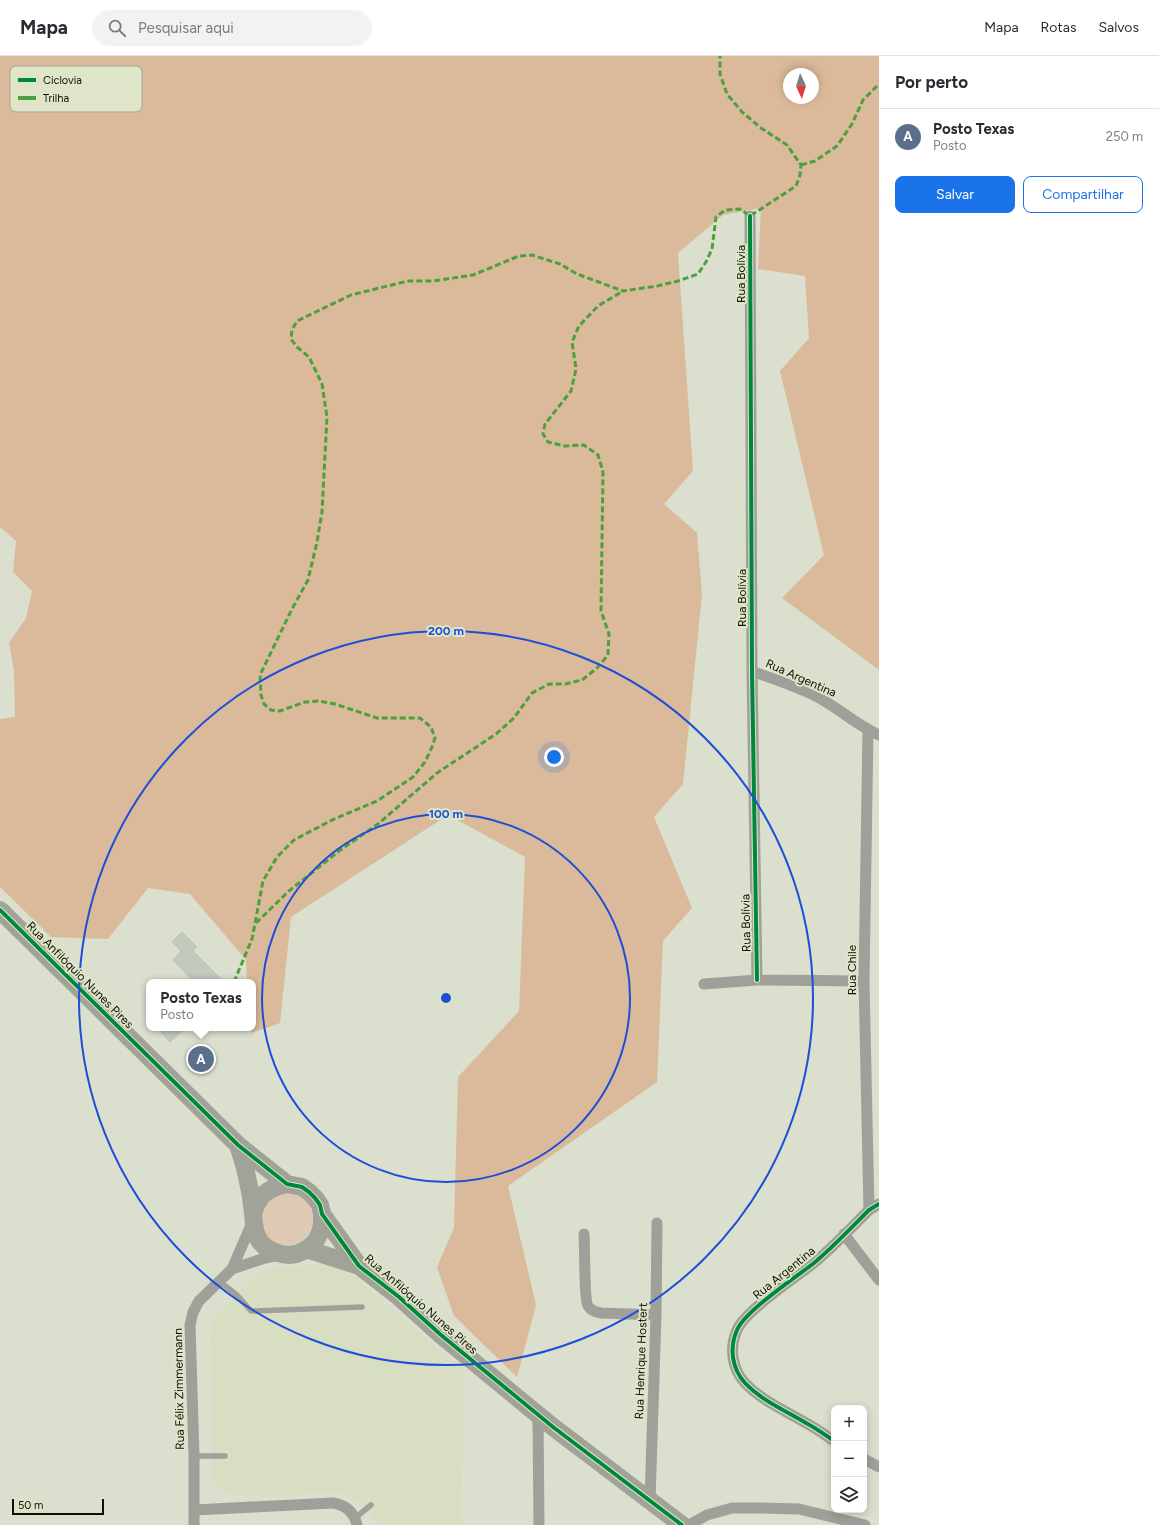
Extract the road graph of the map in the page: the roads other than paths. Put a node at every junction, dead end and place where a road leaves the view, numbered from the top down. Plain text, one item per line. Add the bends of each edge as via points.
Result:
1 (750, 216) dead end
2 (752, 671) junction
3 (868, 730) junction
4 (879, 735) edge
5 (0, 910) edge
6 (757, 980) junction
7 (864, 981) junction
8 (704, 984) dead end
9 (238, 1145) junction
10 (287, 1184) junction
11 (879, 1204) edge
12 (869, 1210) junction
13 (322, 1214) junction
14 (252, 1219) junction
15 (657, 1223) dead end
16 (584, 1234) dead end
17 (844, 1234) junction
18 (306, 1249) junction
19 (283, 1254) junction
20 (359, 1266) junction
21 (232, 1269) junction
22 (879, 1280) edge
23 (219, 1281) junction
24 (362, 1307) dead end
25 (656, 1315) junction
26 (538, 1415) junction
27 (831, 1439) edge
28 (194, 1456) junction
29 (225, 1456) dead end
30 (867, 1461) edge
31 (879, 1467) edge
32 (650, 1500) junction
33 (371, 1505) dead end
34 (194, 1510) junction
35 (356, 1521) edge
36 (194, 1525) edge
37 (539, 1525) edge
38 (682, 1525) edge
39 (689, 1525) edge
40 (865, 1525) edge

1 - 2 street, Rua Bolívia
2 - 3 street, Rua Argentina via 819,698
2 - 6 street, Rua Bolívia
3 - 4 street, Rua Argentina
3 - 7 street, Rua Chile
5 - 9 main road, Rua Anfilóquio Nunes Pires
6 - 7 street
6 - 8 street
7 - 12 street, Rua Chile
9 - 10 main road, Rua Anfilóquio Nunes Pires
9 - 14 main road, Rua Anfilóquio Nunes Pires via 247,1176
10 - 13 main road, Rua Anfilóquio Nunes Pires via 302,1187 316,1198
10 - 14 main road via 276,1186 260,1197
11 - 12 street, Rua Argentina
12 - 17 street, Rua Argentina
13 - 18 main road via 321,1230 313,1244
13 - 20 main road, Rua Anfilóquio Nunes Pires
14 - 19 main road, Rua Anfilóquio Nunes Pires via 259,1241 274,1252
14 - 21 street, Rua Félix Zimmermann
15 - 25 street, Rua Henrique Hostert
16 - 25 street via 589,1308 602,1313
17 - 22 street
17 - 27 street, Rua Argentina via 815,1262 751,1313 737,1329 732,1345 737,1373 746,1384
18 - 19 main road
18 - 20 main road, Rua Anfilóquio Nunes Pires
19 - 21 street, Rua Félix Zimmermann
20 - 26 main road, Rua Anfilóquio Nunes Pires
21 - 23 street, Rua Félix Zimmermann
23 - 24 lane via 237,1295 251,1311
23 - 28 street, Rua Félix Zimmermann via 199,1301 190,1325
25 - 32 street, Rua Henrique Hostert
26 - 32 main road, Rua Anfilóquio Nunes Pires
26 - 37 street
28 - 29 lane
28 - 34 street, Rua Félix Zimmermann
30 - 31 street
32 - 38 main road, Rua Anfilóquio Nunes Pires
33 - 35 lane
34 - 35 street via 333,1503 348,1509
34 - 36 street, Rua Félix Zimmermann
39 - 40 street via 707,1515 732,1508 762,1508 799,1509

